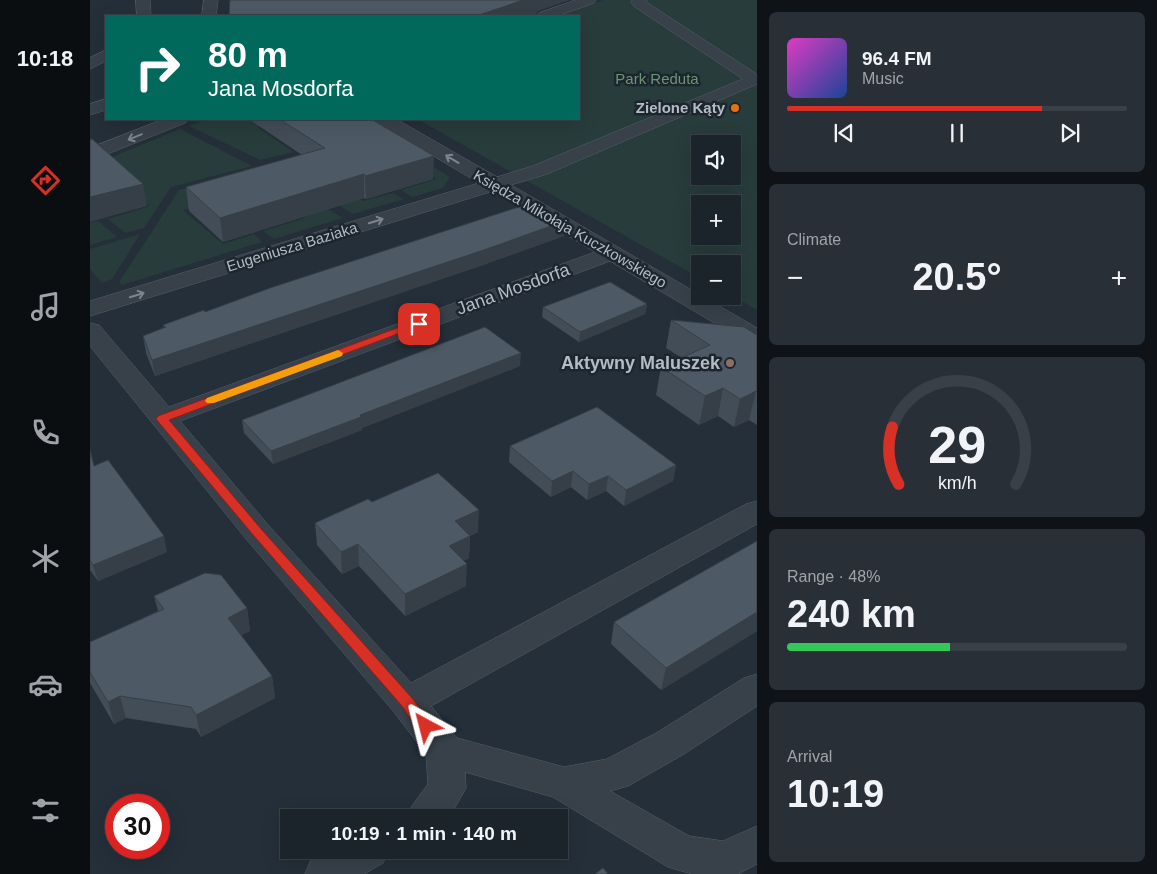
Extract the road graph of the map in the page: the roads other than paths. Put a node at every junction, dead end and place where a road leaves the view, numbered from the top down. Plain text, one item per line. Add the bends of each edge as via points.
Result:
1 (143, 0) edge
2 (211, 0) edge
3 (589, 0) edge
4 (640, 0) edge
5 (144, 15) edge
6 (209, 15) edge
7 (547, 15) edge
8 (105, 55) edge
9 (90, 64) edge
10 (105, 104) edge
11 (90, 110) edge
12 (177, 120) edge
13 (386, 120) edge
14 (90, 155) edge
15 (494, 184) junction
16 (611, 253) junction
17 (90, 309) edge
18 (90, 330) edge
19 (757, 338) edge
20 (162, 419) junction
21 (757, 510) edge
22 (757, 688) edge
23 (407, 702) junction
24 (445, 750) junction
25 (564, 784) junction
26 (432, 809) edge
27 (757, 844) edge
28 (353, 859) edge
29 (326, 874) edge

1 - 5 street
2 - 6 street
3 - 7 street
4 - 15 street, Eugeniusza Baziaka via 640,4 748,76 750,82 546,168
8 - 9 street
10 - 11 street
12 -> 14 street
15 -> 13 street, Księdza Mikołaja Kuczkowskiego
15 - 16 street, Księdza Mikołaja Kuczkowskiego
17 -> 15 street, Eugeniusza Baziaka
16 - 19 street, Księdza Mikołaja Kuczkowskiego
16 - 20 street, Jana Mosdorfa
18 - 20 street
20 - 23 street
21 - 23 street
22 - 25 street via 671,743 614,774
23 - 24 street
24 - 25 street
24 - 26 street via 447,788
25 - 27 street via 682,854 726,860
28 - 29 street

